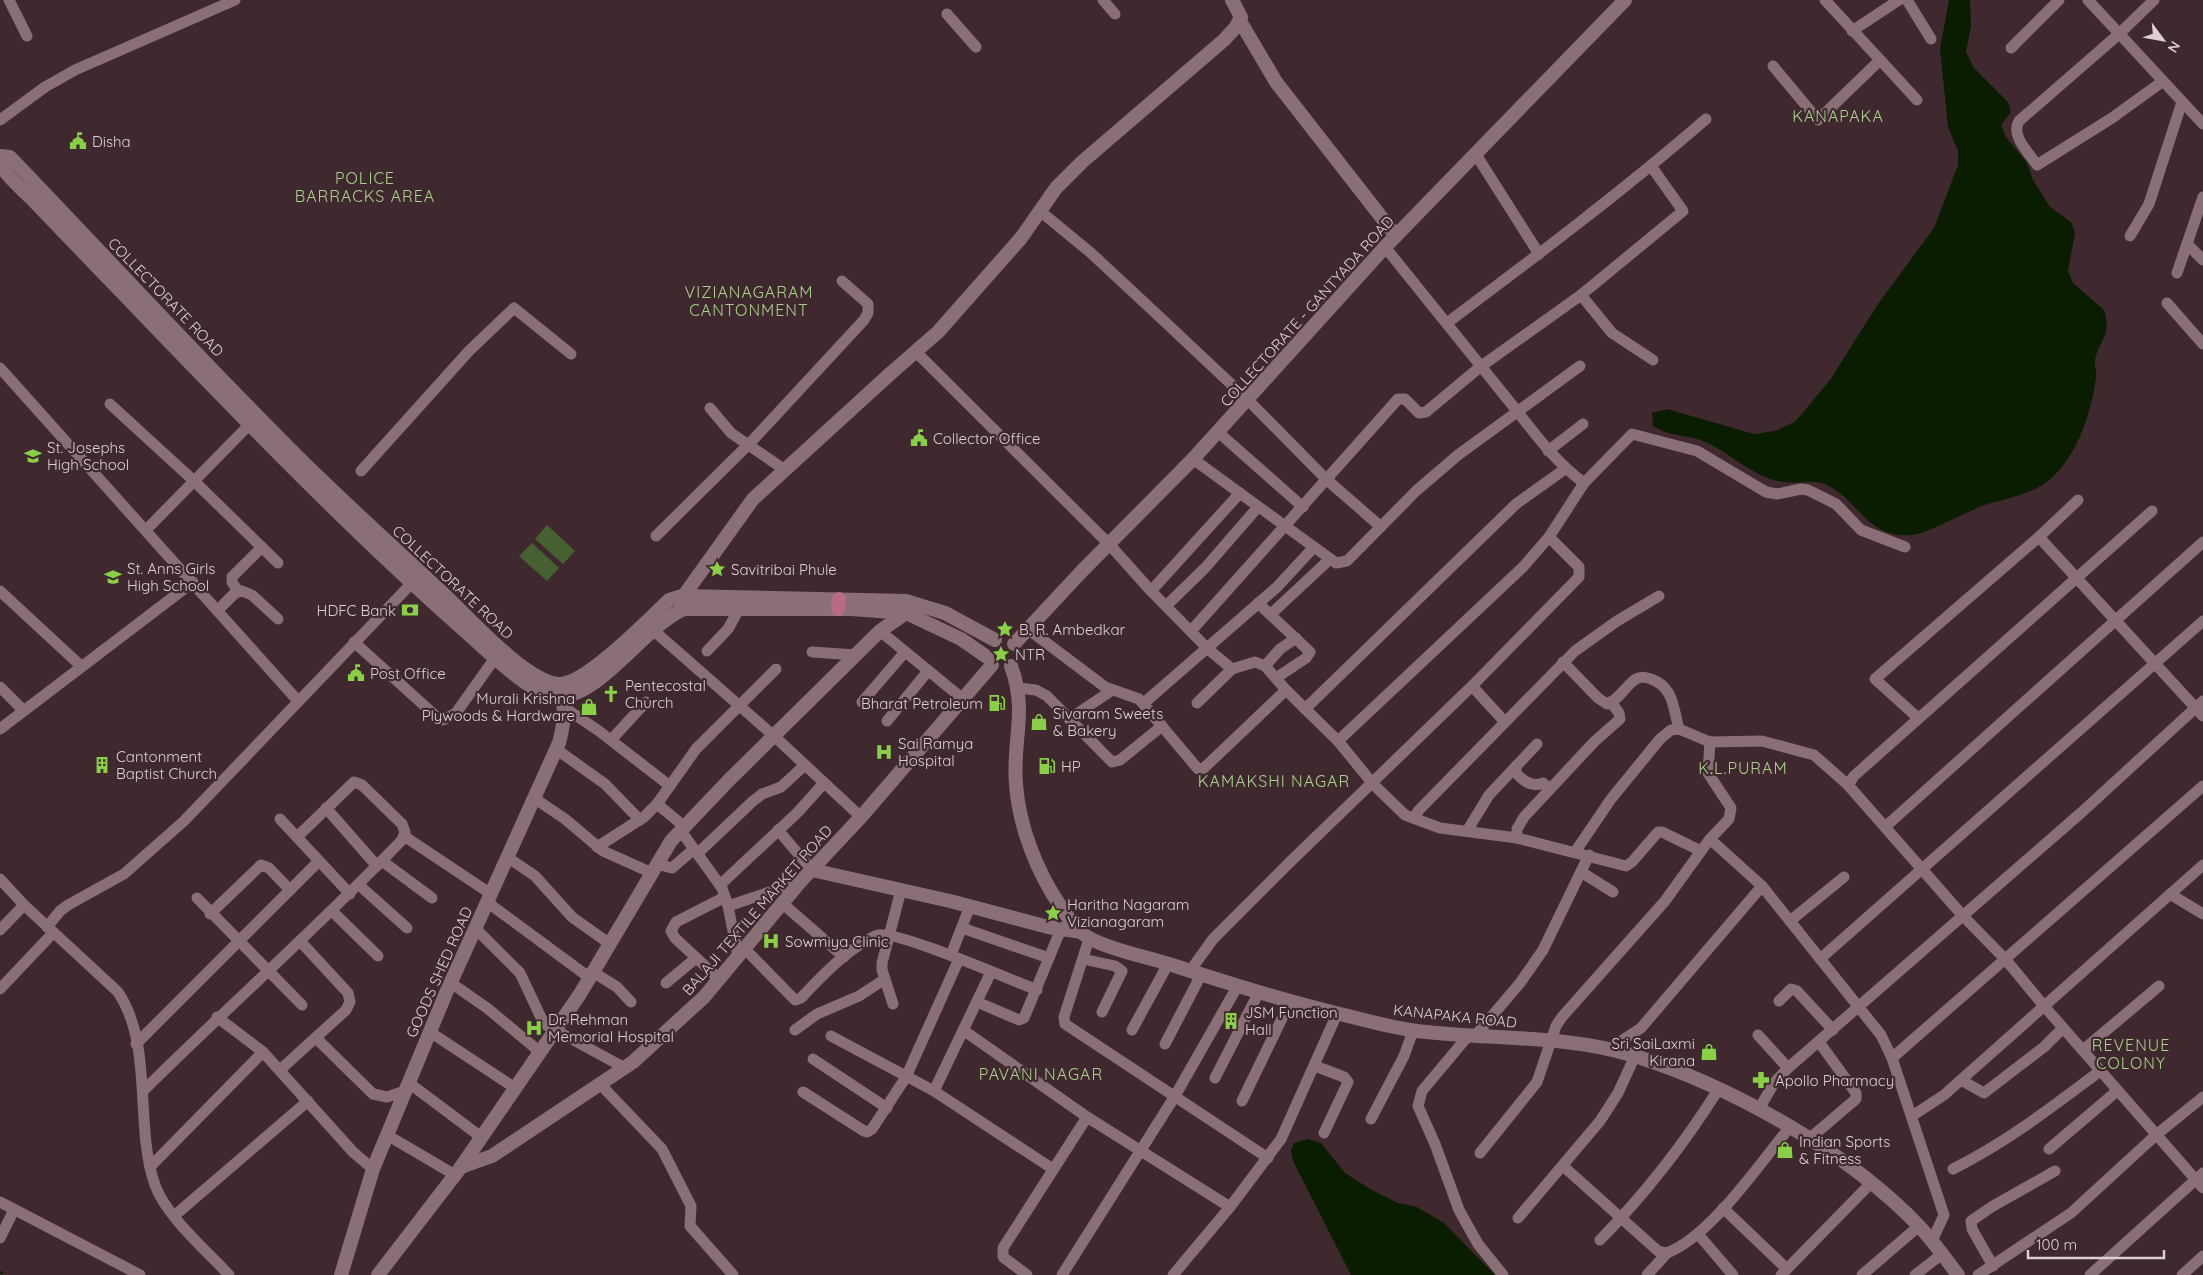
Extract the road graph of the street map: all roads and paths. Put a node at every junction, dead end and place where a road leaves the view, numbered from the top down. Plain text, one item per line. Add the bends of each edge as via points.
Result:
1 (9, 0) edge
2 (235, 0) edge
3 (1103, 0) edge
4 (1232, 0) edge
5 (1624, 0) edge
6 (1825, 0) edge
7 (1899, 0) edge
8 (1907, 0) edge
9 (2059, 0) edge
10 (2088, 0) edge
11 (2154, 0) edge
12 (946, 14) dead end
13 (1115, 14) dead end
14 (1240, 21) junction
15 (1852, 31) junction
16 (2119, 34) junction
17 (27, 36) dead end
18 (1931, 39) dead end
19 (976, 48) dead end
20 (2011, 48) dead end
21 (1880, 60) junction
22 (1773, 66) dead end
23 (2159, 84) dead end
24 (1917, 100) dead end
25 (2182, 102) junction
26 (1706, 119) dead end
27 (0, 120) edge
28 (2203, 124) edge
29 (1475, 153) junction
30 (0, 156) edge
31 (0, 164) edge
32 (1651, 166) junction
33 (2203, 197) edge
34 (1040, 211) junction
35 (1396, 236) junction
36 (2130, 236) dead end
37 (2187, 244) junction
38 (1385, 247) junction
39 (1539, 254) junction
40 (2203, 260) edge
41 (2177, 273) dead end
42 (842, 281) dead end
43 (1581, 295) junction
44 (2167, 302) dead end
45 (1448, 323) junction
46 (2203, 344) edge
47 (916, 352) junction
48 (571, 354) dead end
49 (1653, 360) dead end
50 (1580, 366) dead end
51 (1480, 367) junction
52 (0, 368) edge
53 (1248, 400) junction
54 (110, 404) dead end
55 (710, 408) dead end
56 (1517, 411) junction
57 (250, 424) junction
58 (1583, 424) dead end
59 (1218, 432) junction
60 (747, 445) junction
61 (1548, 452) junction
62 (1193, 459) junction
63 (1565, 469) junction
64 (785, 470) junction
65 (361, 471) dead end
66 (1326, 479) junction
67 (194, 481) junction
68 (1584, 483) junction
69 (1240, 493) junction
70 (2078, 500) dead end
71 (1258, 507) junction
72 (1303, 507) junction
73 (2152, 511) dead end
74 (1286, 527) junction
75 (1381, 527) junction
76 (146, 530) junction
77 (656, 536) dead end
78 (1549, 537) junction
79 (2039, 537) junction
80 (2203, 542) edge
81 (1109, 544) junction
82 (262, 547) junction
83 (1905, 547) dead end
84 (1314, 548) junction
85 (1330, 558) junction
86 (278, 563) dead end
87 (2076, 577) junction
88 (193, 582) junction
89 (411, 584) junction
90 (1151, 590) junction
91 (0, 591) edge
92 (238, 591) junction
93 (682, 596) junction
94 (1659, 596) dead end
95 (1258, 603) junction
96 (838, 604) junction
97 (1166, 606) junction
98 (739, 609) junction
99 (218, 610) junction
100 (675, 613) junction
101 (906, 613) junction
102 (1271, 614) junction
103 (278, 619) dead end
104 (2115, 621) junction
105 (2203, 621) edge
106 (967, 624) junction
107 (1028, 629) junction
108 (652, 630) junction
109 (880, 632) junction
110 (1191, 632) junction
111 (1296, 638) junction
112 (961, 639) junction
113 (995, 640) junction
114 (354, 642) junction
115 (1014, 644) junction
116 (1208, 648) junction
117 (707, 651) dead end
118 (812, 652) dead end
119 (905, 652) junction
120 (856, 656) junction
121 (494, 658) junction
122 (990, 661) junction
123 (1563, 662) junction
124 (2156, 662) junction
125 (81, 666) junction
126 (1011, 666) junction
127 (1265, 666) junction
128 (776, 669) dead end
129 (1232, 669) junction
130 (928, 671) junction
131 (1276, 678) junction
132 (1472, 686) junction
133 (0, 687) edge
134 (1018, 688) junction
135 (1110, 690) junction
136 (1286, 690) junction
137 (563, 696) junction
138 (963, 699) junction
139 (298, 701) junction
140 (646, 702) dead end
141 (862, 702) dead end
142 (1611, 702) junction
143 (1144, 703) junction
144 (1197, 703) dead end
145 (739, 705) junction
146 (1305, 709) junction
147 (2200, 709) edge
148 (23, 710) junction
149 (1918, 718) junction
150 (1069, 719) junction
151 (887, 721) dead end
152 (1504, 721) junction
153 (1162, 726) junction
154 (0, 729) edge
155 (1679, 729) junction
156 (774, 736) junction
157 (611, 740) junction
158 (1338, 741) junction
159 (1710, 742) junction
160 (1537, 744) dead end
161 (556, 749) junction
162 (805, 765) junction
163 (1516, 766) junction
164 (824, 783) junction
165 (1373, 784) junction
166 (1848, 785) junction
167 (670, 786) junction
168 (2203, 786) edge
169 (1550, 789) junction
170 (534, 798) junction
171 (657, 804) junction
172 (326, 808) junction
173 (862, 817) junction
174 (1414, 818) junction
175 (280, 819) dead end
176 (640, 820) junction
177 (1885, 827) junction
178 (683, 829) junction
179 (778, 830) junction
180 (1467, 831) junction
181 (404, 836) junction
182 (297, 837) junction
183 (1517, 838) junction
184 (1710, 840) junction
185 (597, 847) junction
186 (696, 851) junction
187 (1701, 851) junction
188 (1575, 852) junction
189 (1589, 856) junction
190 (507, 858) junction
191 (319, 861) junction
192 (380, 863) junction
193 (2203, 865) edge
194 (655, 869) junction
195 (1922, 869) junction
196 (812, 870) junction
197 (1581, 872) junction
198 (1844, 877) dead end
199 (0, 879) edge
200 (800, 882) junction
201 (359, 885) junction
202 (720, 885) junction
203 (1762, 886) junction
204 (290, 890) junction
205 (901, 890) junction
206 (1613, 892) dead end
207 (350, 894) junction
208 (2170, 894) junction
209 (197, 898) dead end
210 (432, 898) dead end
211 (489, 898) junction
212 (727, 902) junction
213 (782, 903) junction
214 (24, 905) junction
215 (970, 906) junction
216 (332, 911) junction
217 (210, 914) junction
218 (2203, 914) edge
219 (1963, 916) junction
220 (1790, 921) junction
221 (407, 928) dead end
222 (475, 928) junction
223 (962, 928) junction
224 (1061, 929) junction
225 (0, 930) edge
226 (50, 930) junction
227 (889, 934) junction
228 (1093, 939) junction
229 (239, 941) junction
230 (300, 941) junction
231 (610, 944) junction
232 (741, 953) junction
233 (378, 956) dead end
234 (844, 957) junction
235 (955, 957) junction
236 (696, 958) junction
237 (1049, 958) junction
238 (1083, 959) junction
239 (1820, 960) junction
240 (2006, 960) junction
241 (1168, 964) junction
242 (269, 971) junction
243 (991, 972) junction
244 (1196, 973) junction
245 (591, 975) junction
246 (719, 979) junction
247 (885, 979) junction
248 (451, 983) junction
249 (666, 983) dead end
250 (2159, 986) dead end
251 (1237, 987) junction
252 (0, 989) edge
253 (1036, 990) junction
254 (1258, 994) junction
255 (1779, 1001) dead end
256 (631, 1002) dead end
257 (977, 1002) junction
258 (1290, 1002) junction
259 (302, 1004) dead end
260 (893, 1004) dead end
261 (2044, 1006) junction
262 (1859, 1008) junction
263 (1102, 1012) dead end
264 (1337, 1014) junction
265 (217, 1017) junction
266 (2063, 1028) junction
267 (555, 1030) junction
268 (795, 1030) dead end
269 (964, 1030) junction
270 (1132, 1030) dead end
271 (1833, 1030) junction
272 (1413, 1031) junction
273 (430, 1032) junction
274 (1758, 1035) dead end
275 (831, 1036) dead end
276 (1472, 1036) junction
277 (316, 1038) junction
278 (1550, 1040) junction
279 (1819, 1042) junction
280 (136, 1044) junction
281 (1165, 1044) dead end
282 (1609, 1050) junction
283 (2083, 1050) junction
284 (262, 1052) junction
285 (540, 1052) junction
286 (1635, 1056) junction
287 (1892, 1058) junction
288 (813, 1059) dead end
289 (1315, 1066) junction
290 (625, 1068) junction
291 (1788, 1068) junction
292 (281, 1070) junction
293 (2100, 1071) junction
294 (906, 1077) junction
295 (1215, 1078) dead end
296 (1961, 1080) junction
297 (600, 1084) junction
298 (407, 1087) junction
299 (515, 1088) junction
300 (1718, 1090) junction
301 (143, 1091) junction
302 (934, 1091) junction
303 (2117, 1091) junction
304 (803, 1092) dead end
305 (1175, 1096) junction
306 (2203, 1097) edge
307 (308, 1101) junction
308 (1242, 1101) dead end
309 (887, 1108) junction
310 (1759, 1109) junction
311 (1912, 1116) junction
312 (1087, 1117) junction
313 (1371, 1119) dead end
314 (1790, 1127) junction
315 (1324, 1134) dead end
316 (387, 1135) junction
317 (2156, 1135) junction
318 (481, 1137) junction
319 (1808, 1139) junction
320 (2049, 1149) dead end
321 (1139, 1151) junction
322 (1480, 1153) dead end
323 (1268, 1158) junction
324 (1562, 1166) junction
325 (150, 1167) junction
326 (1052, 1168) junction
327 (373, 1169) junction
328 (1953, 1169) dead end
329 (458, 1171) junction
330 (2055, 1171) dead end
331 (2201, 1180) edge
332 (1872, 1182) junction
333 (0, 1202) edge
334 (1230, 1207) junction
335 (1723, 1208) junction
336 (14, 1210) junction
337 (174, 1216) junction
338 (1518, 1218) dead end
339 (1622, 1218) junction
340 (1919, 1226) junction
341 (1698, 1234) junction
342 (0, 1238) edge
343 (1600, 1240) dead end
344 (1932, 1241) junction
345 (1667, 1253) junction
346 (1942, 1254) junction
347 (2203, 1256) edge
348 (1993, 1266) junction
349 (1784, 1272) edge
350 (140, 1275) edge
351 (229, 1275) edge
352 (341, 1275) edge
353 (378, 1275) edge
354 (733, 1275) edge
355 (1027, 1275) edge
356 (1062, 1275) edge
357 (1173, 1275) edge
358 (1503, 1275) edge
359 (1647, 1275) edge
360 (1733, 1275) edge
361 (1862, 1275) edge
362 (1916, 1275) edge
363 (1958, 1275) edge
364 (1978, 1275) edge
365 (2090, 1275) edge
366 (2182, 1275) edge

1 - 17 street
2 - 27 street via 75,70
3 - 13 street
4 - 14 street via 1240,13
5 - 29 street, COLLECTORATE - GANTYADA ROAD
6 - 15 street
7 - 15 street
8 - 18 street
9 - 20 street
10 - 16 street
11 - 16 street
12 - 19 street
14 - 34 street via 1224,40 1082,162 1056,188
14 - 35 street via 1276,82
15 - 21 street
16 - 23 street via 2016,124 2016,134 2037,165
16 - 25 street
21 - 22 street via 1818,120
21 - 24 street
25 - 28 street
25 - 36 street via 2149,204
26 - 32 street
29 - 35 street, COLLECTORATE - GANTYADA ROAD
29 - 39 street
30 - 137 street, COLLECTORATE ROAD via 10,158 257,416 407,562 501,649
31 - 57 street, COLLECTORATE ROAD
32 - 39 street
32 - 43 street via 1684,211
33 - 37 street
34 - 47 street via 993,272
34 - 53 street via 1091,253
35 - 38 street, COLLECTORATE - GANTYADA ROAD
37 - 40 street
37 - 41 street
38 - 45 street
38 - 53 street, COLLECTORATE - GANTYADA ROAD
39 - 45 street
42 - 60 street via 866,301 868,313
43 - 49 street via 1612,333
43 - 51 street
44 - 46 street
45 - 51 street
47 - 64 street
47 - 81 street
48 - 65 street via 514,308 469,351
50 - 56 street
51 - 56 street
51 - 66 street via 1424,413 1420,414 1403,398 1398,399
52 - 76 street
53 - 59 street, COLLECTORATE - GANTYADA ROAD
53 - 66 street
54 - 67 street
55 - 60 street via 722,424
56 - 61 street
56 - 75 street via 1458,455
57 - 67 street
57 - 89 street, COLLECTORATE ROAD
58 - 61 street
59 - 62 street, COLLECTORATE - GANTYADA ROAD
59 - 72 street
60 - 64 street
60 - 77 street
61 - 63 street
62 - 69 street
62 - 81 street, COLLECTORATE - GANTYADA ROAD
63 - 68 street
63 - 146 street via 1516,504
64 - 93 street via 753,500
66 - 72 street
66 - 75 street
67 - 76 street
67 - 82 street
68 - 78 street
68 - 83 street via 1634,434 1697,451 1766,492 1777,494 1801,488 1808,490 1836,504 1861,530
69 - 71 street
69 - 90 street
70 - 79 street
71 - 74 street
71 - 97 street via 1205,568
72 - 74 street
73 - 87 street
74 - 84 street
74 - 110 street
75 - 85 street via 1347,561 1339,563
76 - 88 street
78 - 132 street via 1579,567 1579,577
78 - 158 street via 1496,595
79 - 87 street
79 - 149 street via 1875,680
80 - 104 street
81 - 90 street
81 - 107 street, COLLECTORATE - GANTYADA ROAD
82 - 86 street
82 - 92 street via 232,577
84 - 85 street
84 - 95 street
85 - 102 street
87 - 104 street
87 - 149 street
88 - 99 street
88 - 125 street
89 - 114 street
89 - 121 street, COLLECTORATE ROAD
90 - 97 street
91 - 125 street
92 - 99 street
92 - 103 street via 252,596
93 - 96 street, COLLECTORATE ROAD
93 - 100 street
93 - 137 street, COLLECTORATE ROAD via 670,600
94 - 123 street via 1617,621
95 - 102 street
95 - 116 street
96 - 98 street, COLLECTORATE ROAD
96 - 101 street, COLLECTORATE ROAD
96 - 106 street, COLLECTORATE ROAD via 906,601 945,613
97 - 110 street
98 - 100 street, COLLECTORATE ROAD
98 - 117 street via 728,628
99 - 139 street
100 - 108 street, COLLECTORATE ROAD
101 - 109 street
101 - 112 street, COLLECTORATE ROAD
102 - 111 street
104 - 124 street
104 - 177 street
105 - 124 street
106 - 112 street
106 - 113 street, COLLECTORATE ROAD
107 - 115 street, COLLECTORATE - GANTYADA ROAD
107 - 135 street
108 - 137 street, COLLECTORATE ROAD via 595,683
108 - 145 street
109 - 119 street
109 - 120 street
110 - 116 street
111 - 127 street via 1280,649
111 - 131 street via 1308,649 1309,655
112 - 122 street, COLLECTORATE ROAD
113 - 115 street, COLLECTORATE ROAD via 1005,639
113 - 122 street via 989,647
114 - 121 street via 443,720 456,713
114 - 139 street
115 - 126 street via 1017,653
116 - 129 street
116 - 143 street
118 - 120 street
119 - 130 street
119 - 141 street
120 - 156 street
121 - 137 street, COLLECTORATE ROAD via 538,692
122 - 126 street via 1001,669
122 - 138 street, BALAJI TEXTILE MARKET ROAD
123 - 142 street via 1604,703
123 - 152 street
124 - 147 street
124 - 195 street
125 - 148 street
126 - 134 street
127 - 129 street via 1255,662
127 - 131 street
128 - 145 street
129 - 144 street
130 - 138 street
130 - 151 street
131 - 136 street
132 - 152 street
132 - 165 street
133 - 148 street
134 - 150 street via 1042,692
134 - 228 street via 1015,782 1022,821 1061,908
135 - 143 street via 1134,696
135 - 150 street
136 - 146 street
136 - 153 street via 1201,769 1194,767
137 - 157 street
137 - 161 street, GOODS SHED ROAD via 564,724
138 - 173 street, BALAJI TEXTILE MARKET ROAD
139 - 226 street via 151,853 124,874 60,911
140 - 157 street
142 - 155 street via 1637,678 1658,682 1667,688
142 - 169 street via 1620,719
143 - 153 street
145 - 156 street
145 - 167 street via 696,749
146 - 158 street
147 - 219 street
148 - 154 street
149 - 166 street
150 - 153 street via 1108,759 1116,762
152 - 174 street
155 - 159 street
155 - 188 street via 1671,730 1660,739 1611,799
156 - 162 street
156 - 178 street
157 - 167 street
158 - 165 street
159 - 166 street via 1762,741 1801,750 1823,760 1835,776
159 - 184 street via 1708,773 1731,808 1729,819
160 - 163 street
161 - 170 street, GOODS SHED ROAD
161 - 176 street via 605,784
162 - 164 street
162 - 186 street via 781,788 762,794 753,801
163 - 169 street via 1516,773 1527,784 1538,786 1543,783
163 - 180 street via 1489,796
164 - 173 street
164 - 179 street
165 - 174 street via 1400,812
165 - 244 street via 1213,940 1199,956
166 - 177 street
167 - 171 street
168 - 240 street
169 - 183 street via 1524,817
170 - 185 street
170 - 190 street, GOODS SHED ROAD
171 - 176 street
171 - 178 street
172 - 181 street via 350,784 358,783 402,824
172 - 182 street
172 - 192 street
173 - 196 street, BALAJI TEXTILE MARKET ROAD
174 - 180 street via 1440,828
175 - 182 street
176 - 185 street
177 - 195 street
178 - 186 street
178 - 194 street
179 - 196 street
179 - 202 street
180 - 183 street
181 - 192 street
181 - 211 street
182 - 191 street
183 - 188 street
184 - 187 street
184 - 203 street
185 - 194 street via 619,860
186 - 194 street via 675,866
186 - 202 street
187 - 189 street via 1658,832 1629,865
187 - 278 street via 1665,901 1562,1017
188 - 189 street
189 - 197 street
190 - 211 street, GOODS SHED ROAD
190 - 231 street via 536,876 572,916
191 - 204 street
191 - 207 street
192 - 201 street
192 - 210 street
193 - 208 street
194 - 231 street
195 - 219 street
195 - 239 street
196 - 200 street, BALAJI TEXTILE MARKET ROAD
196 - 205 street, KANAPAKA ROAD
197 - 206 street
197 - 276 street via 1543,950 1520,984
198 - 220 street
199 - 214 street
200 - 212 street
200 - 213 street, BALAJI TEXTILE MARKET ROAD
201 - 207 street
201 - 221 street
202 - 212 street
203 - 220 street
203 - 282 street via 1641,1028
204 - 217 street via 269,868 261,865
204 - 229 street
205 - 215 street, KANAPAKA ROAD
205 - 227 street
207 - 216 street
208 - 218 street
208 - 261 street
209 - 217 street
211 - 222 street, GOODS SHED ROAD
211 - 245 street
212 - 232 street
212 - 236 street via 690,914 671,928 675,938
213 - 232 street, BALAJI TEXTILE MARKET ROAD
213 - 234 street
214 - 225 street
214 - 226 street
215 - 223 street
215 - 224 street, KANAPAKA ROAD
216 - 230 street
216 - 233 street
217 - 229 street
219 - 240 street
219 - 262 street
220 - 239 street
222 - 248 street, GOODS SHED ROAD
222 - 267 street via 520,973 541,1021
223 - 235 street
223 - 237 street
224 - 228 street, KANAPAKA ROAD
224 - 237 street
226 - 252 street
226 - 280 street via 118,992 126,1004
227 - 234 street via 878,935
227 - 235 street
227 - 247 street via 882,963
228 - 238 street
228 - 241 street, KANAPAKA ROAD
229 - 242 street
229 - 280 street
230 - 242 street
230 - 277 street via 350,998 346,1010
231 - 245 street
232 - 234 street via 795,1000
232 - 246 street, BALAJI TEXTILE MARKET ROAD
235 - 243 street
235 - 294 street
236 - 246 street
236 - 249 street
237 - 253 street
238 - 263 street via 1115,966 1122,971
238 - 305 street via 1064,1017 1065,1024
239 - 262 street
240 - 261 street
240 - 287 street
241 - 244 street, KANAPAKA ROAD
241 - 270 street
242 - 259 street
242 - 265 street
243 - 253 street
243 - 257 street
244 - 251 street, KANAPAKA ROAD
244 - 281 street
245 - 256 street via 617,987
245 - 267 street
246 - 290 street, BALAJI TEXTILE MARKET ROAD via 704,997
247 - 260 street
247 - 268 street via 859,996 817,1014
248 - 273 street, GOODS SHED ROAD
248 - 285 street
250 - 283 street
251 - 254 street, KANAPAKA ROAD
251 - 305 street
253 - 257 street via 1022,1019
254 - 258 street, KANAPAKA ROAD
254 - 295 street
255 - 271 street via 1788,990 1794,989
257 - 269 street
258 - 264 street, KANAPAKA ROAD
258 - 308 street
261 - 266 street
261 - 296 street
262 - 271 street
262 - 287 street via 1881,1035
264 - 272 street, KANAPAKA ROAD
264 - 289 street
265 - 284 street
265 - 301 street
266 - 283 street
266 - 296 street via 2044,1047 1984,1093
267 - 285 street
267 - 290 street
269 - 302 street
269 - 312 street
271 - 279 street
272 - 276 street, KANAPAKA ROAD
272 - 313 street via 1404,1056
273 - 298 street, GOODS SHED ROAD
273 - 299 street
274 - 291 street
275 - 294 street
276 - 278 street, KANAPAKA ROAD
276 - 358 street via 1422,1091 1418,1106 1468,1228
277 - 292 street
277 - 298 street via 372,1094 387,1097
278 - 282 street, KANAPAKA ROAD via 1578,1042
278 - 322 street via 1537,1082
279 - 291 street
279 - 319 street via 1856,1093 1856,1099
280 - 301 street
282 - 286 street, KANAPAKA ROAD
283 - 293 street
284 - 292 street
284 - 325 street
285 - 299 street
286 - 300 street, KANAPAKA ROAD
286 - 324 street via 1611,1106
287 - 311 street
288 - 309 street
289 - 315 street via 1344,1077 1348,1082
289 - 323 street via 1287,1130
290 - 297 street, BALAJI TEXTILE MARKET ROAD
291 - 310 street
292 - 307 street
293 - 303 street
293 - 328 street via 2031,1124 1990,1151
294 - 302 street
294 - 309 street
296 - 311 street
297 - 329 street, BALAJI TEXTILE MARKET ROAD via 492,1156
297 - 354 street via 662,1149 691,1206 690,1226
298 - 316 street, GOODS SHED ROAD
298 - 318 street
299 - 318 street
300 - 310 street, KANAPAKA ROAD
300 - 339 street via 1684,1142
301 - 325 street
302 - 326 street
303 - 317 street
303 - 320 street
304 - 309 street via 867,1132
305 - 321 street
305 - 323 street
306 - 317 street
307 - 327 street via 353,1152
307 - 337 street
310 - 314 street, KANAPAKA ROAD
311 - 344 street via 1944,1215
312 - 321 street
312 - 326 street
314 - 319 street, KANAPAKA ROAD
314 - 335 street
316 - 327 street, GOODS SHED ROAD
316 - 329 street
317 - 331 street
317 - 348 street via 2071,1213
318 - 329 street
319 - 332 street, KANAPAKA ROAD
321 - 334 street
321 - 356 street
323 - 334 street
324 - 338 street
324 - 339 street
325 - 337 street via 155,1186
326 - 355 street via 1003,1248 1003,1258
327 - 352 street, GOODS SHED ROAD
329 - 353 street
330 - 348 street via 1971,1221 1972,1229
331 - 365 street
332 - 340 street, KANAPAKA ROAD
332 - 349 street
333 - 336 street
334 - 357 street
335 - 341 street
335 - 349 street
336 - 342 street
336 - 350 street
337 - 351 street
339 - 343 street
339 - 345 street via 1658,1251
340 - 344 street, KANAPAKA ROAD
340 - 361 street
341 - 345 street
341 - 360 street
344 - 346 street, KANAPAKA ROAD
345 - 359 street
346 - 362 street
346 - 363 street, KANAPAKA ROAD
347 - 366 street
348 - 364 street

